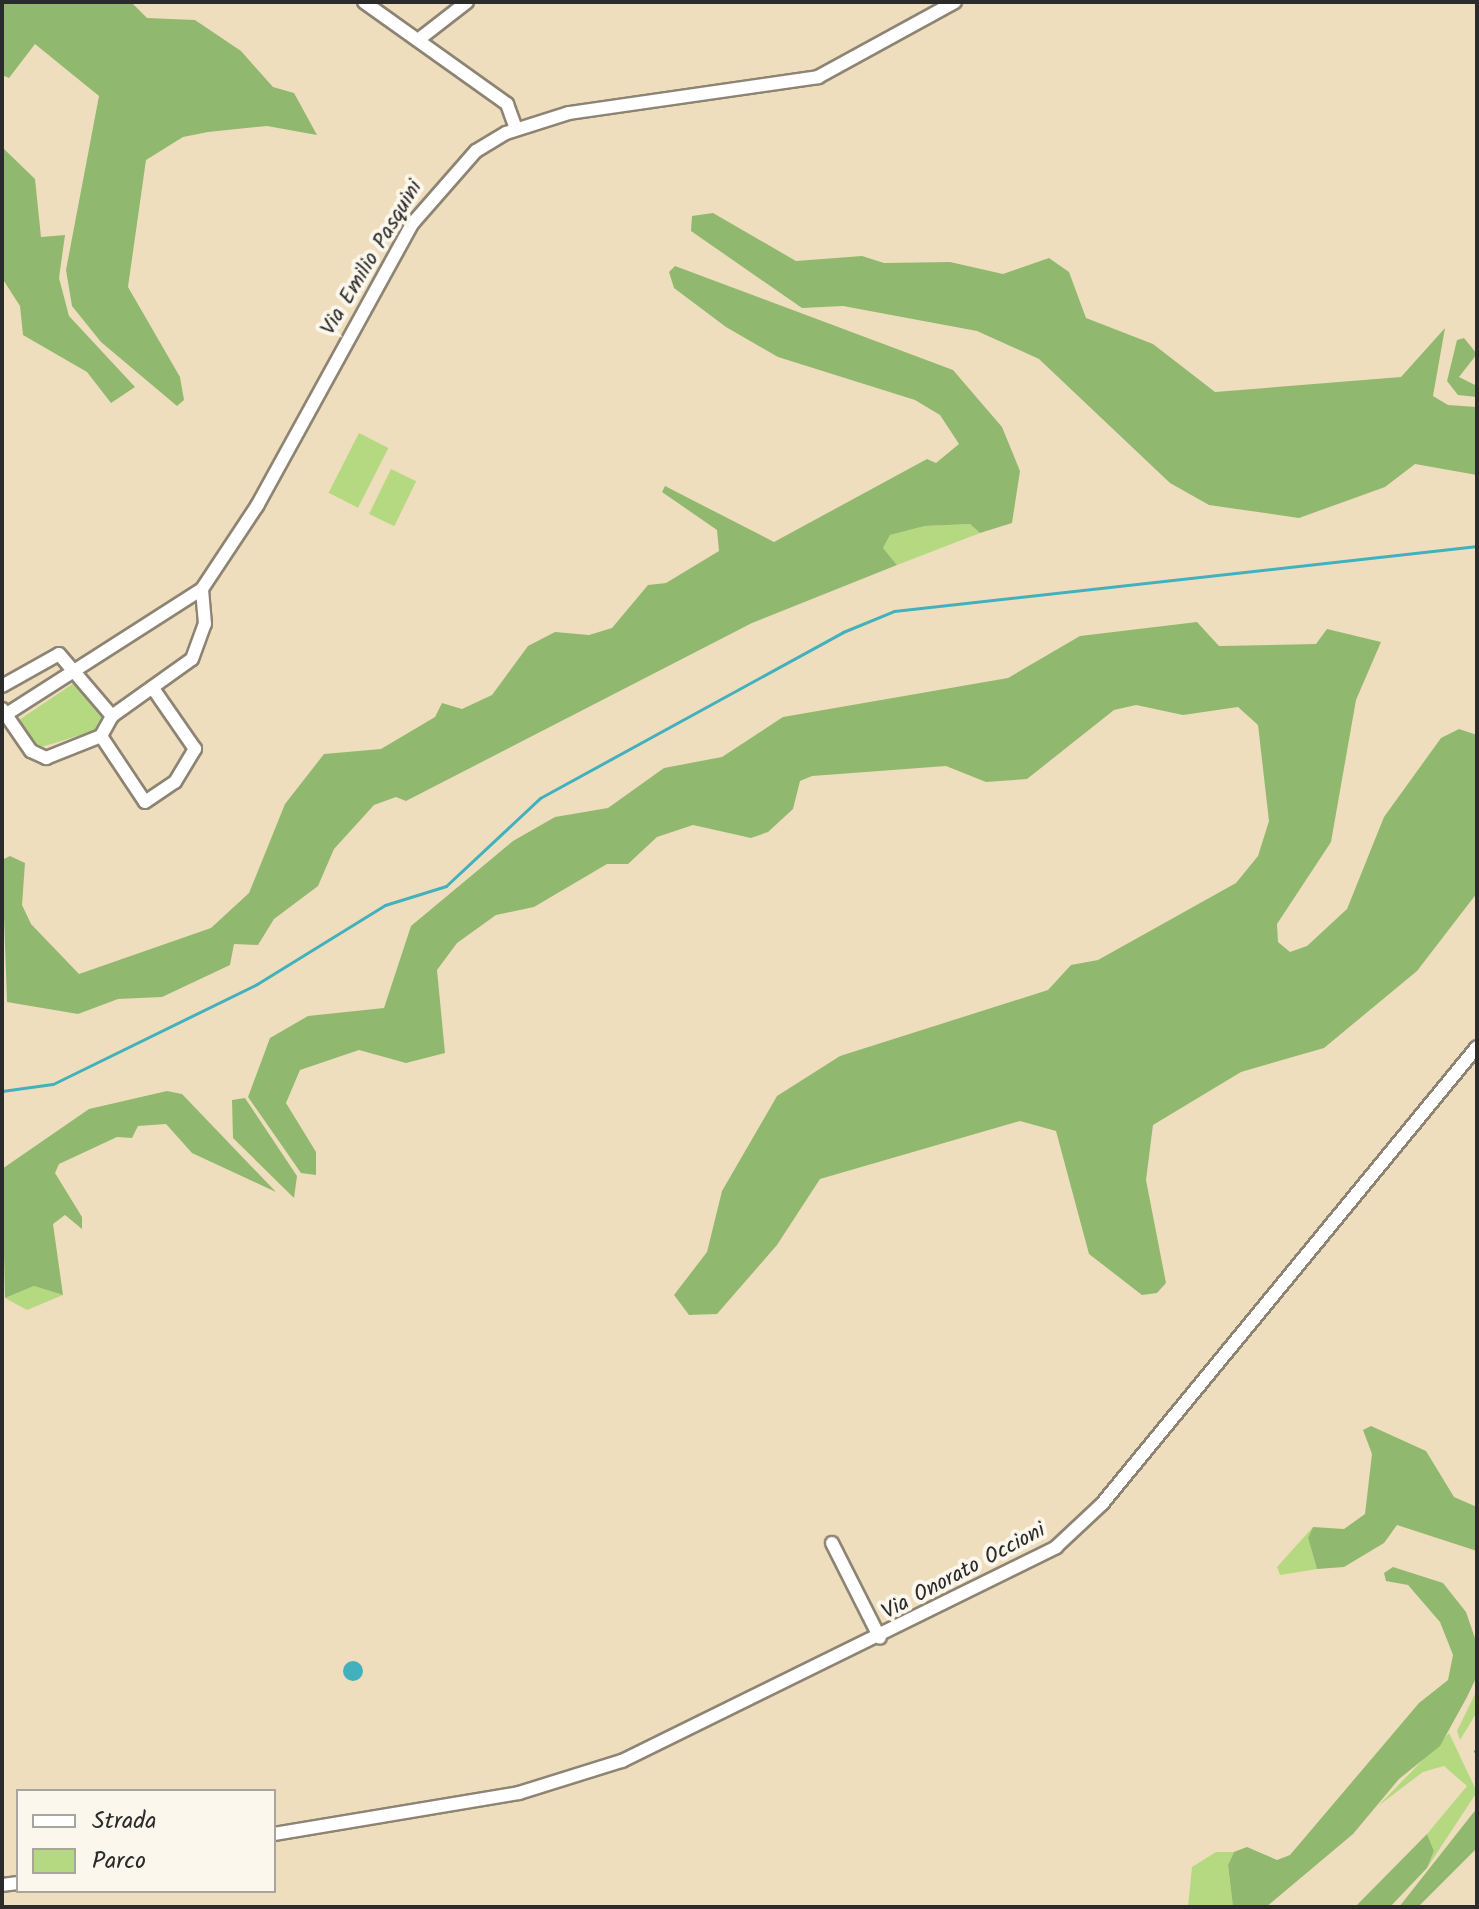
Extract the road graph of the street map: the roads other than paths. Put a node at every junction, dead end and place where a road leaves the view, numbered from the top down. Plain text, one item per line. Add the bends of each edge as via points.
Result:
1 (364, 2) edge
2 (467, 2) edge
3 (955, 2) edge
4 (418, 40) junction
5 (516, 129) junction
6 (202, 589) junction
7 (79, 669) junction
8 (2, 686) edge
9 (152, 687) junction
10 (3, 713) edge
11 (112, 716) junction
12 (101, 736) junction
13 (1477, 1047) edge
14 (832, 1543) dead end
15 (880, 1638) junction
16 (276, 1834) edge

1 - 4 street
2 - 4 street
3 - 5 street, Via Emilio Pasquini via 818,77 569,113
4 - 5 street via 507,104
5 - 6 street, Via Emilio Pasquini via 464,161 428,200 257,506
6 - 7 street, Via Emilio Pasquini
6 - 9 street via 199,646
7 - 8 street via 59,654
7 - 10 street, Via Emilio Pasquini
7 - 11 street
9 - 11 street
9 - 12 street via 195,749 175,782 145,802
10 - 12 street via 31,751 46,758
11 - 12 street
13 - 15 street, Via Onorato Occioni via 1086,1522 1022,1568
14 - 15 street
15 - 16 street, Via Onorato Occioni via 570,1779

